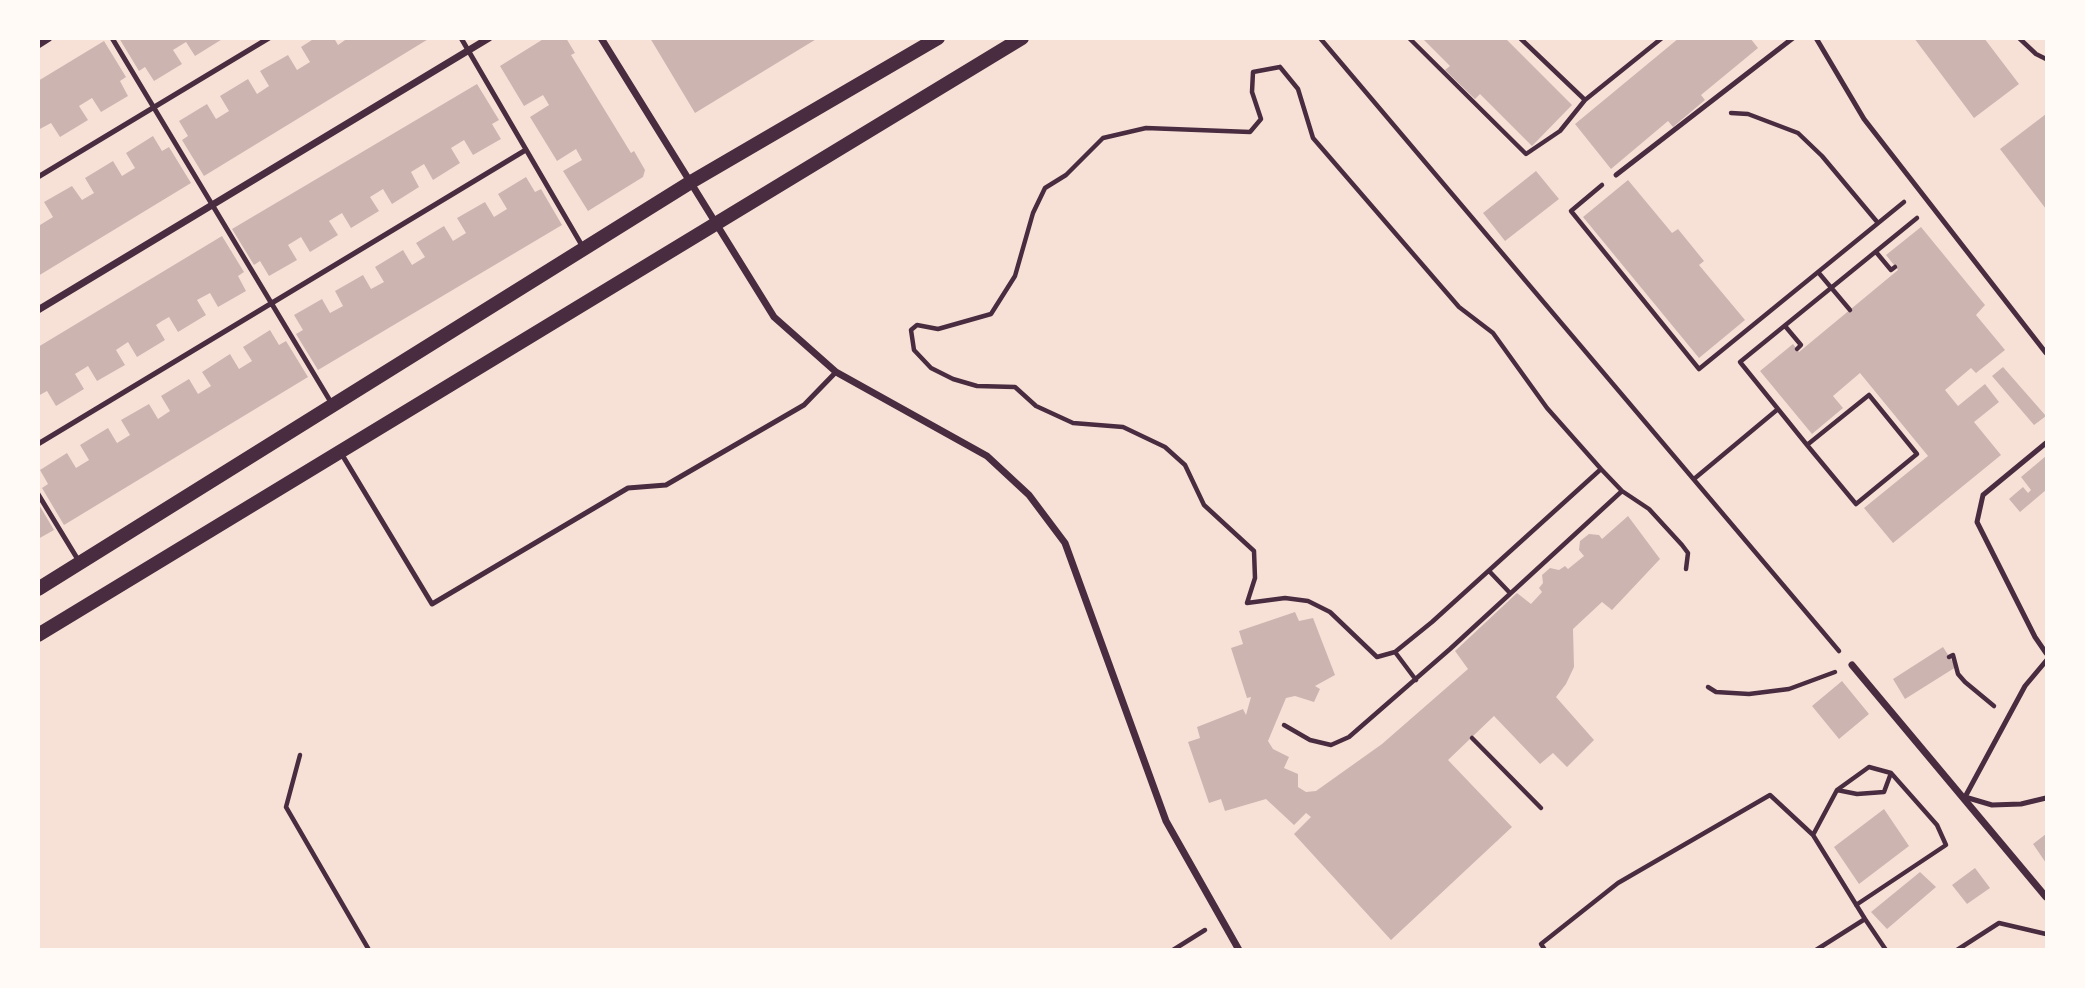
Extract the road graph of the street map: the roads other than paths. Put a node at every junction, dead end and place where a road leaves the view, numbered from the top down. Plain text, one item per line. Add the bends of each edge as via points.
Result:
1 (48, 38) edge
2 (112, 38) edge
3 (269, 38) edge
4 (461, 38) edge
5 (489, 38) edge
6 (601, 38) edge
7 (939, 38) edge
8 (1022, 38) edge
9 (1793, 38) edge
10 (1816, 38) edge
11 (38, 45) edge
12 (468, 51) junction
13 (154, 108) junction
14 (524, 150) junction
15 (1616, 175) dead end
16 (38, 177) edge
17 (691, 182) junction
18 (213, 205) junction
19 (715, 223) junction
20 (584, 249) junction
21 (271, 303) junction
22 (38, 310) edge
23 (2046, 353) edge
24 (836, 372) junction
25 (333, 407) junction
26 (2046, 443) edge
27 (38, 444) edge
28 (341, 453) junction
29 (38, 494) edge
30 (80, 563) junction
31 (38, 589) edge
32 (38, 635) edge
33 (2046, 653) edge
34 (2046, 661) edge
35 (1852, 665) road end
36 (1965, 797) junction
37 (2046, 798) edge
38 (2046, 897) edge
39 (1239, 950) edge

1 - 11 street
2 - 13 lane
3 - 13 lane
4 - 12 lane
5 - 12 street
6 - 17 street
7 - 17 main road
8 - 19 main road
9 - 15 lane
10 - 23 lane via 1864,119
12 - 14 lane
12 - 18 street
13 - 16 lane
13 - 18 lane
14 - 20 lane
14 - 21 lane
17 - 19 street
17 - 20 main road
18 - 21 lane
18 - 22 street
19 - 24 street via 774,317
19 - 28 main road
20 - 25 main road
21 - 25 lane
21 - 27 lane
24 - 28 lane via 804,405 666,485 628,488 432,604
24 - 39 street via 987,456 1029,495 1065,543 1166,821
25 - 30 main road
26 - 33 lane via 1983,495 1978,522
28 - 32 main road
29 - 30 lane
30 - 31 main road
34 - 36 lane via 2025,686
35 - 36 street
36 - 37 lane via 1992,804
36 - 38 street

